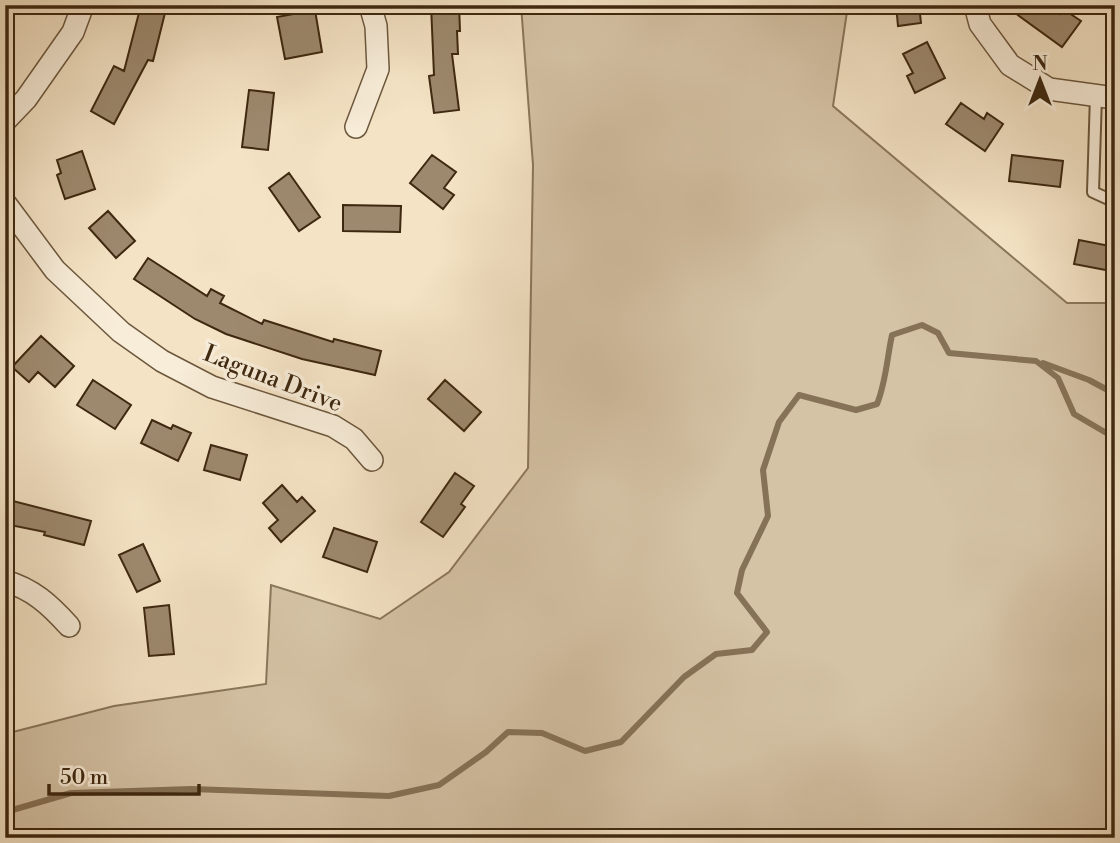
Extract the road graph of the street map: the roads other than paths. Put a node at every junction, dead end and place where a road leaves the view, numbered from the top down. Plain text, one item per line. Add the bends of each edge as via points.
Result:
1 (83, 5) edge
2 (370, 5) edge
3 (975, 5) edge
4 (1105, 95) edge
5 (5, 121) edge
6 (356, 127) dead end
7 (1115, 202) edge
8 (5, 203) edge
9 (372, 460) dead end
10 (5, 581) edge
11 (69, 626) dead end

1 - 5 street via 73,32
2 - 6 street via 378,69
3 - 4 street via 980,24 1010,65 1049,89
4 - 7 lane via 1093,192
8 - 9 street, Laguna Drive via 55,270 121,332 162,362 212,387 332,426 354,439
10 - 11 street via 49,604

